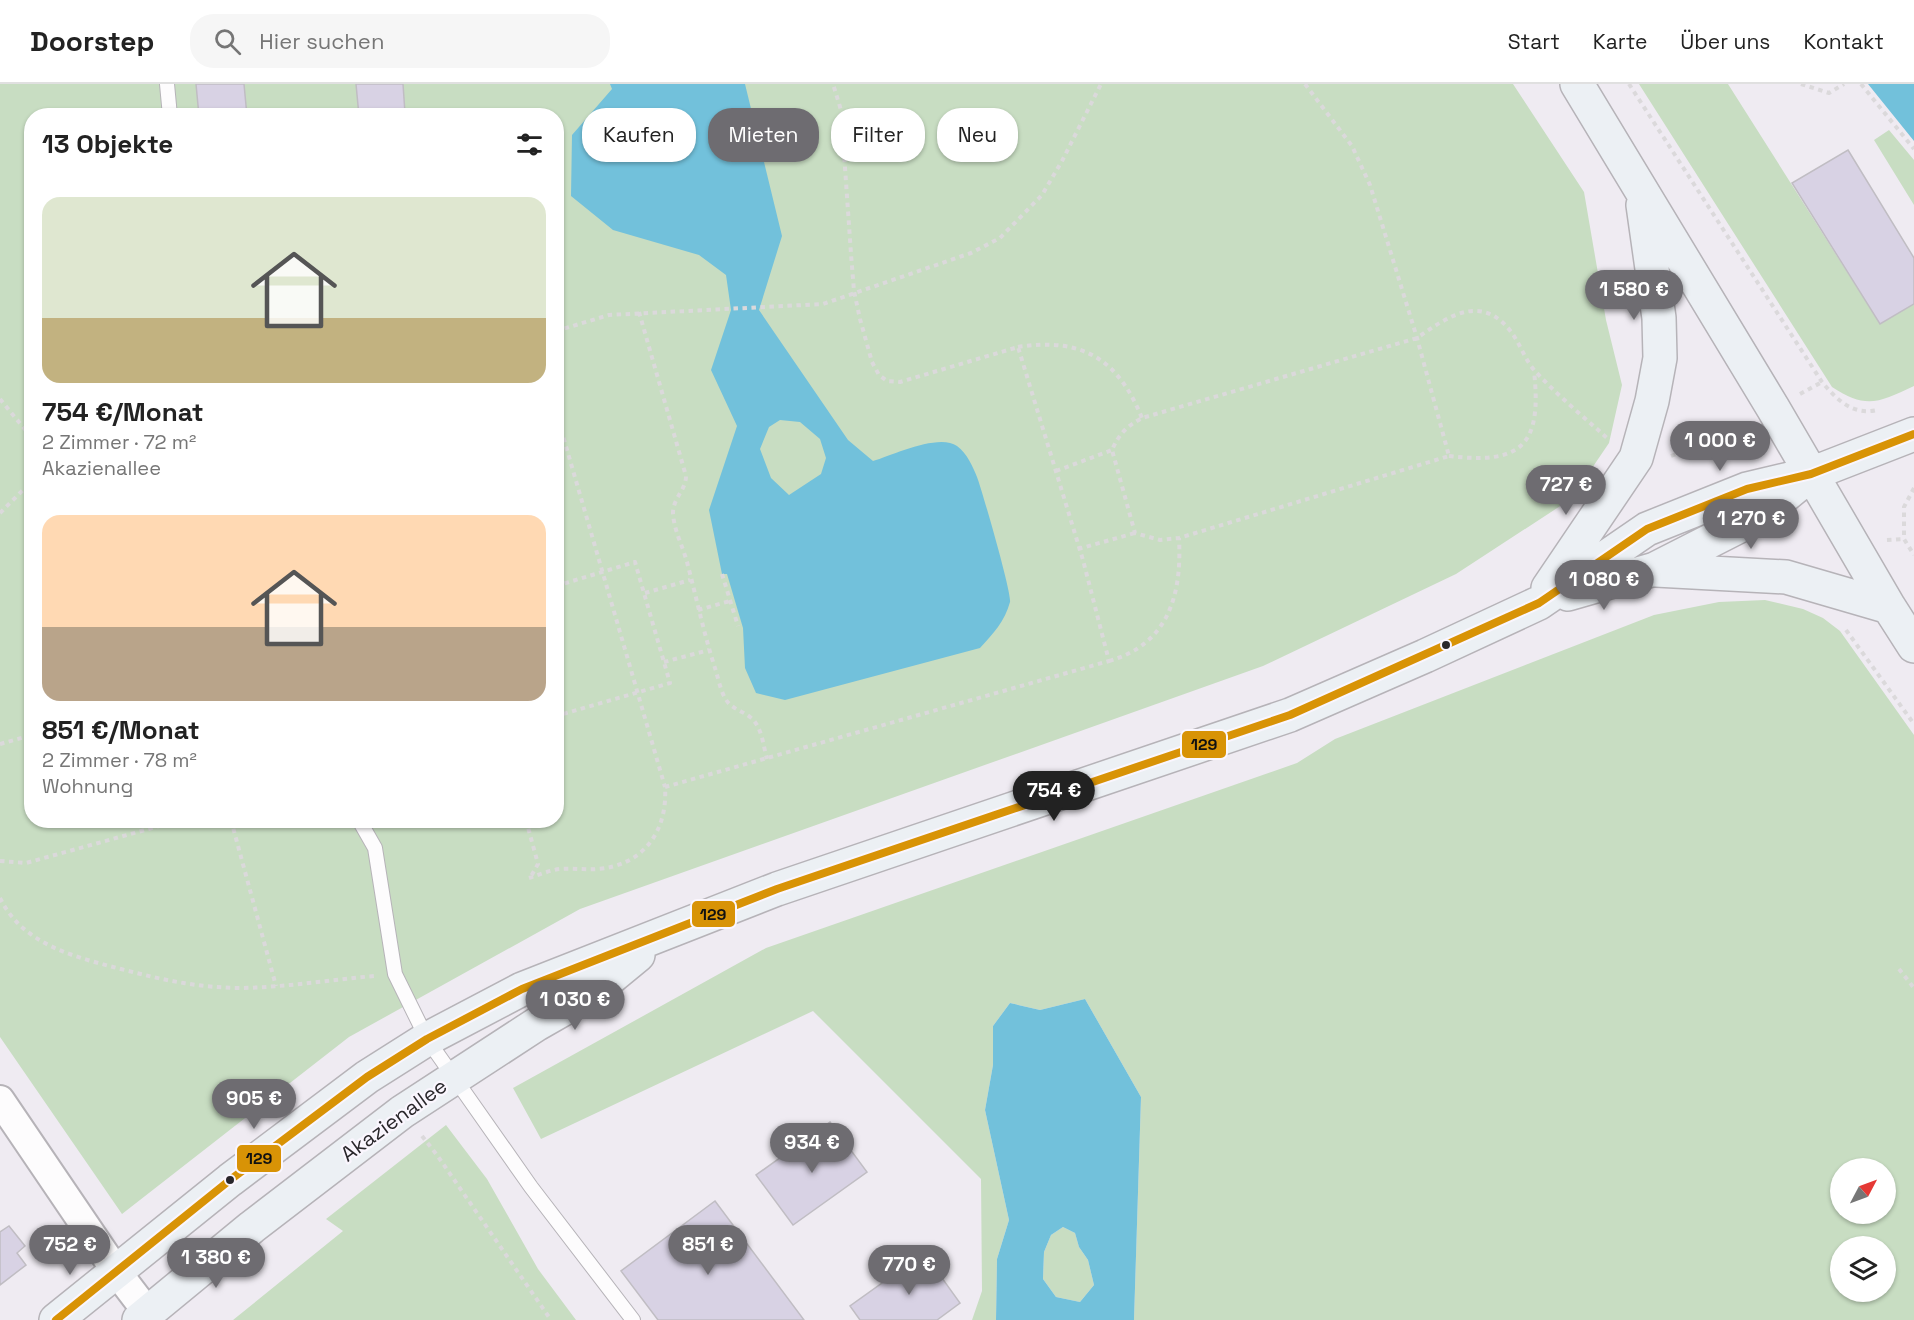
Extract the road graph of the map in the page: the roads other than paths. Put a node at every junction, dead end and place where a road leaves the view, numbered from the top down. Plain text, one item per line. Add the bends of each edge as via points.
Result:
1 (167, 84) edge
2 (1577, 84) edge
3 (169, 108) edge
4 (1640, 186) junction
5 (1914, 435) edge
6 (1811, 474) junction
7 (1654, 569) junction
8 (1539, 603) junction
9 (1889, 607) junction
10 (1914, 646) edge
11 (364, 828) edge
12 (661, 937) junction
13 (427, 1039) junction
14 (454, 1077) junction
15 (0, 1100) edge
16 (116, 1271) junction
17 (143, 1316) edge
18 (56, 1320) edge
19 (633, 1320) edge

1 - 3 lane
2 - 4 main road
4 - 6 main road
4 - 8 main road via 1659,318 1660,358 1652,401 1636,458
5 - 6 main road
6 - 7 main road, Akazienallee via 1761,515
6 - 8 main road, Akazienallee via 1747,489 1647,529
6 - 9 main road
7 - 8 main road, Akazienallee
7 - 9 main road via 1786,577
8 - 12 main road, Akazienallee via 1290,715 777,889
9 - 10 main road
11 - 13 lane via 375,848 395,974
12 - 13 main road, Akazienallee via 522,989
12 - 14 main road, Akazienallee via 593,992
13 - 14 lane
13 - 16 main road, Akazienallee via 367,1077
14 - 17 main road, Akazienallee via 252,1227
14 - 19 lane
15 - 16 street
16 - 17 street
16 - 18 main road, Akazienallee

